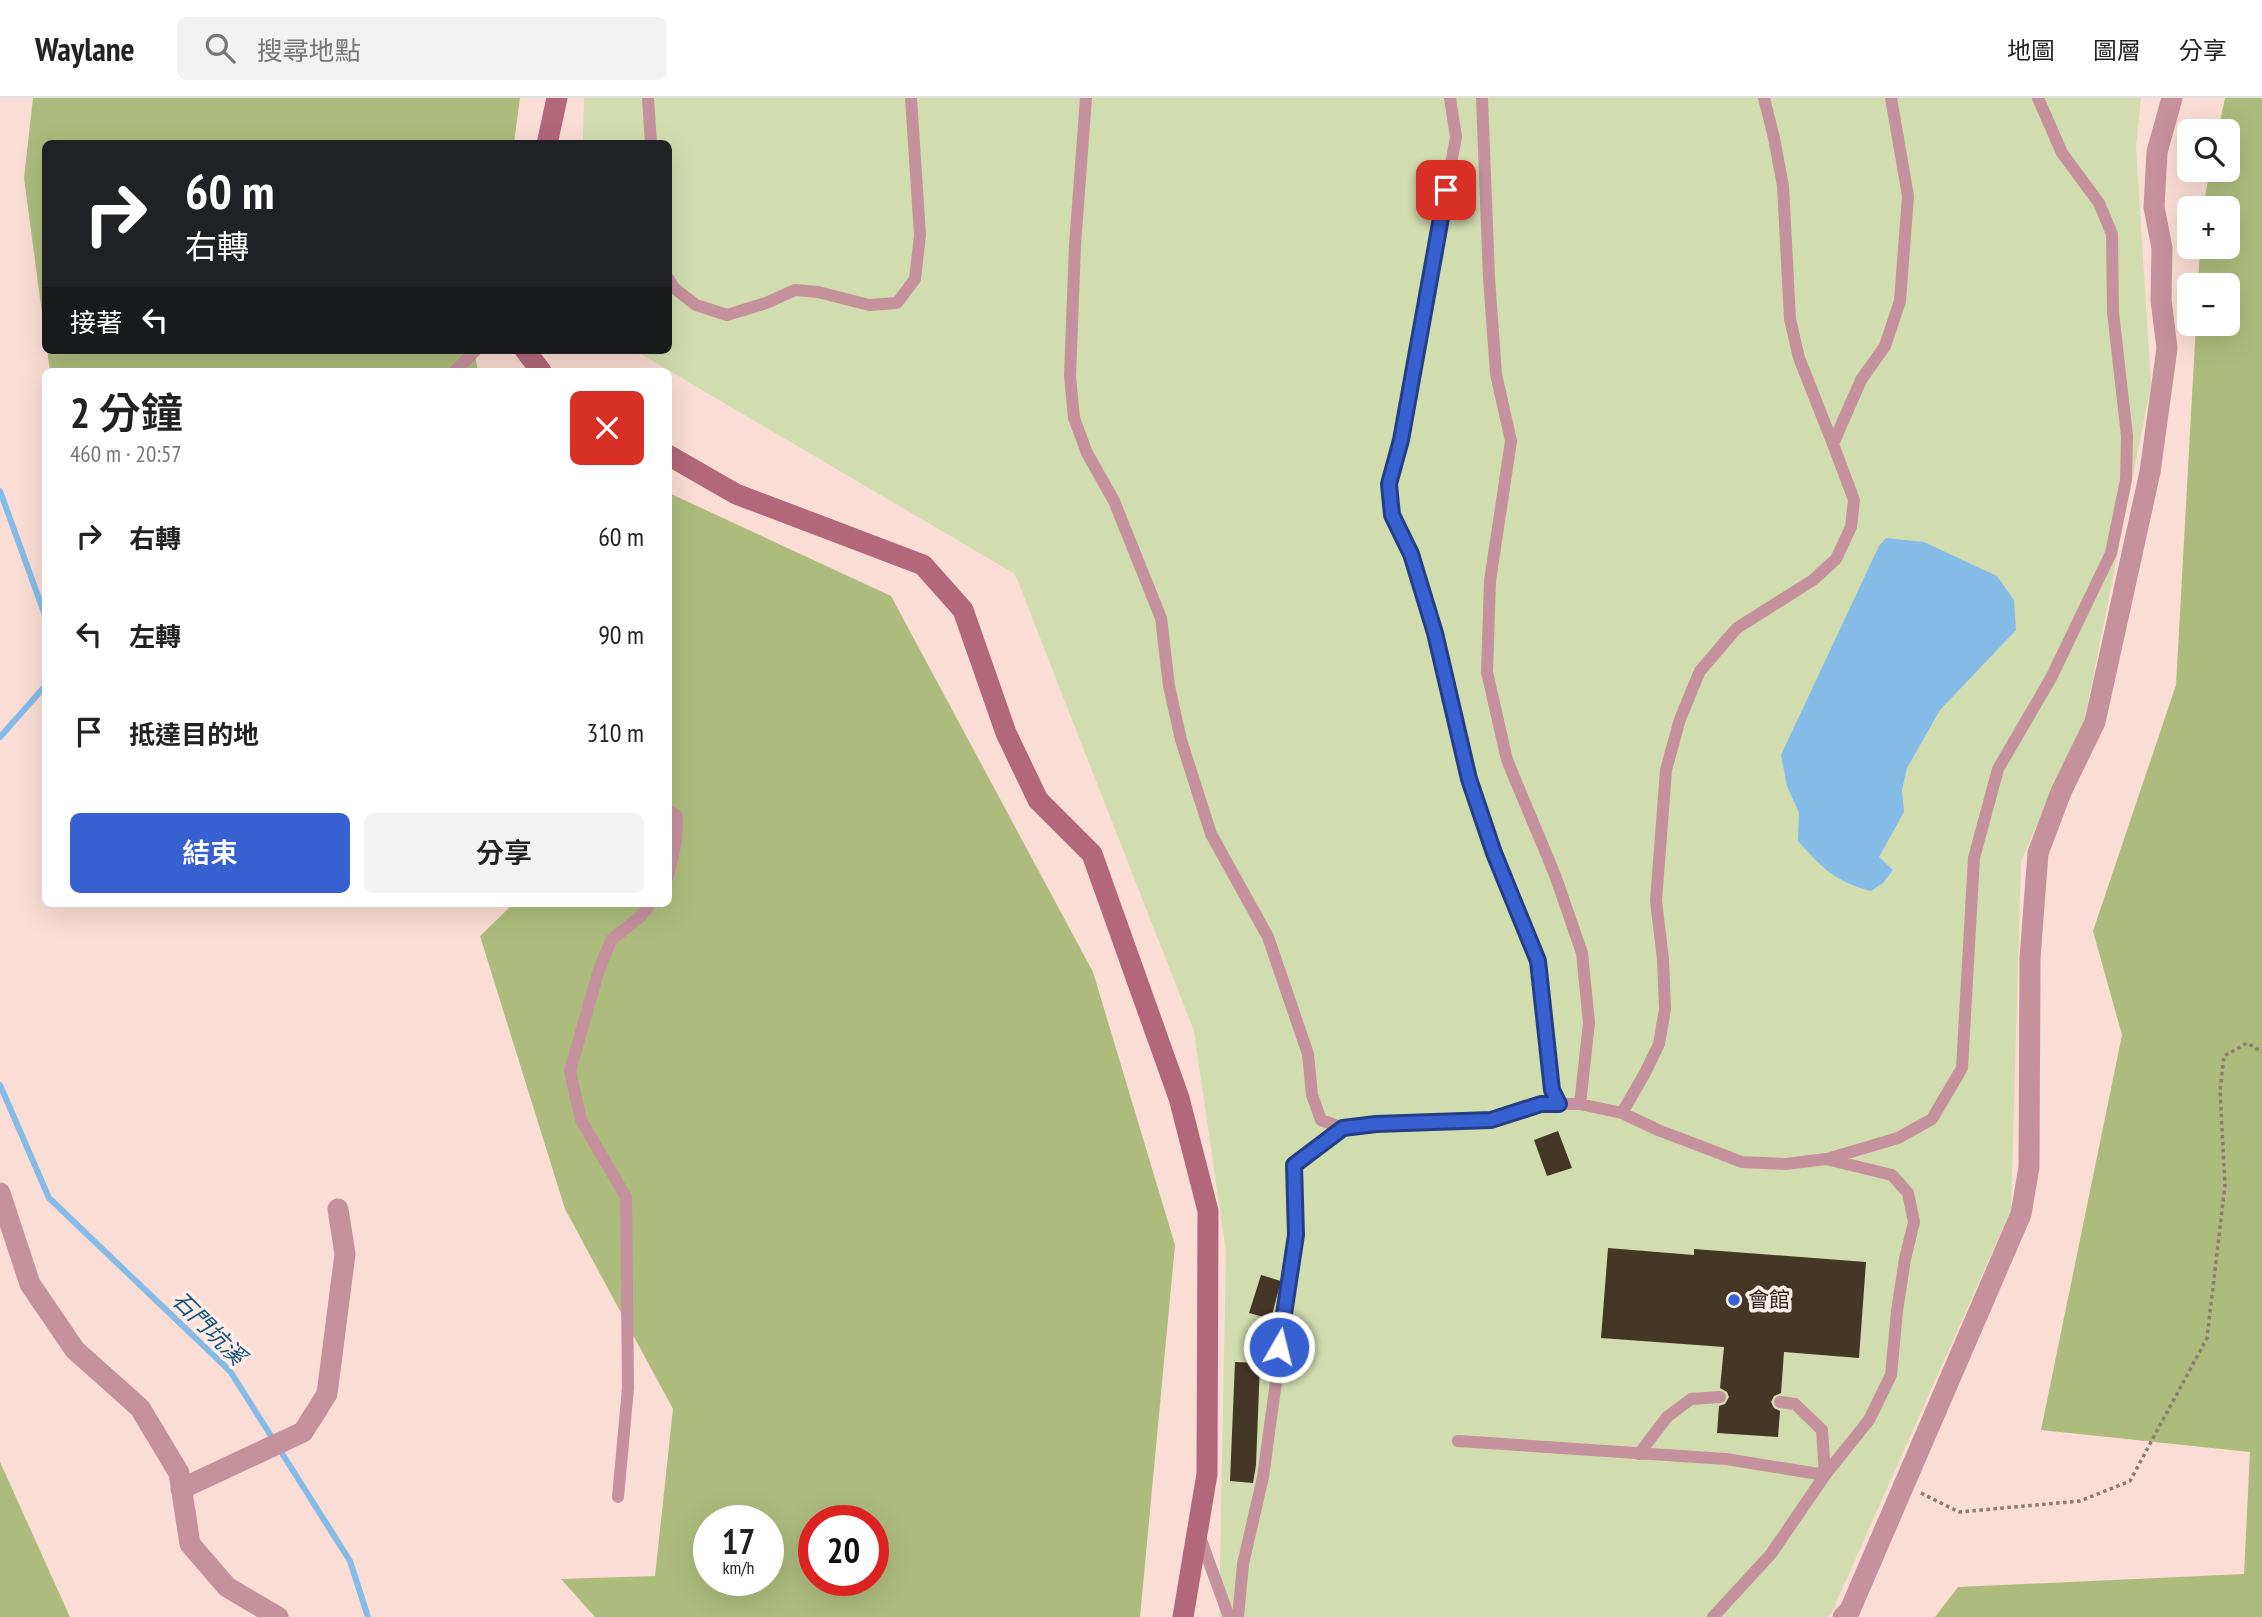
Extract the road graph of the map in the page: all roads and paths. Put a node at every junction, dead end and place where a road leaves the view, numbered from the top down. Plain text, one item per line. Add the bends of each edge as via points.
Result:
1 (556, 98) edge
2 (648, 98) edge
3 (911, 98) edge
4 (1086, 98) edge
5 (1450, 98) edge
6 (1482, 98) edge
7 (1763, 98) edge
8 (1891, 98) edge
9 (2038, 98) edge
10 (2172, 98) edge
11 (548, 140) edge
12 (651, 140) edge
13 (672, 285) edge
14 (472, 354) edge
15 (528, 354) edge
16 (458, 368) edge
17 (539, 368) edge
18 (1833, 444) junction
19 (672, 457) edge
20 (672, 813) edge
21 (672, 859) edge
22 (648, 907) edge
23 (2262, 1052) edge
24 (1559, 1104) junction
25 (1580, 1104) junction
26 (1622, 1113) junction
27 (1343, 1128) junction
28 (1826, 1159) junction
29 (0, 1193) edge
30 (338, 1209) dead end
31 (1720, 1397) dead end
32 (1780, 1402) dead end
33 (1458, 1441) dead end
34 (1639, 1454) junction
35 (1825, 1475) junction
36 (1904, 1484) junction
37 (181, 1489) junction
38 (618, 1497) dead end
39 (1198, 1530) junction
40 (278, 1617) edge
41 (1183, 1617) edge
42 (1230, 1617) edge
43 (1238, 1617) edge
44 (1713, 1617) edge
45 (1843, 1617) edge

1 - 11 street
2 - 12 lane
3 - 13 lane via 920,235 915,279 897,303 869,306 795,290 727,315 696,305
4 - 27 lane via 1070,376 1074,418 1114,501 1161,618 1181,740 1211,834 1268,937 1308,1054 1312,1095 1321,1120
5 - 24 lane via 1456,137 1389,484 1392,515 1411,554 1435,633 1469,779 1538,961 1552,1090
6 - 25 lane via 1496,374 1511,441 1490,581 1487,672 1507,760 1582,953 1589,1023
7 - 18 lane via 1783,186 1790,319 1799,358
8 - 18 lane via 1908,196 1900,300 1885,346 1861,380
9 - 28 lane via 2062,153 2099,202 2112,234 2126,480 2111,553 2051,678 1998,769 1974,858 1962,1069 1932,1119 1899,1138
10 - 36 street via 2157,152 2154,207 2162,248 2166,348 2150,472 2095,722 2038,853 2031,958 2029,1167 2021,1214
14 - 16 lane
15 - 17 street
18 - 26 lane via 1854,500 1851,527 1836,559 1813,580 1737,628 1700,671 1680,719 1666,770 1656,901 1665,1009 1659,1044
19 - 39 street via 736,494 923,565 963,610 1006,733 1038,800 1091,854 1179,1098 1208,1212 1207,1474
20 - 21 lane via 677,817
22 - 38 lane via 611,940 570,1070 581,1120 626,1197 628,1388
23 - 36 path via 2246,1043 2224,1056 2220,1091 2225,1185 2207,1338 2130,1481 2080,1501 1959,1512
24 - 25 lane
24 - 27 lane via 1541,1104 1491,1120
25 - 26 lane
26 - 28 lane via 1742,1162 1786,1164
27 - 43 lane via 1294,1165 1296,1235 1263,1477 1243,1564
28 - 35 lane via 1892,1175 1908,1193 1914,1222 1897,1311 1891,1375 1869,1420
29 - 37 street via 30,1284 75,1350 141,1408 179,1473
30 - 37 street via 345,1254 327,1394 303,1432
31 - 34 lane via 1691,1399 1667,1417
32 - 35 lane via 1796,1404 1822,1430
33 - 34 lane
34 - 35 lane via 1726,1460
35 - 44 lane via 1771,1554
36 - 45 street
37 - 40 street via 190,1544 227,1587
39 - 41 street
39 - 42 lane

